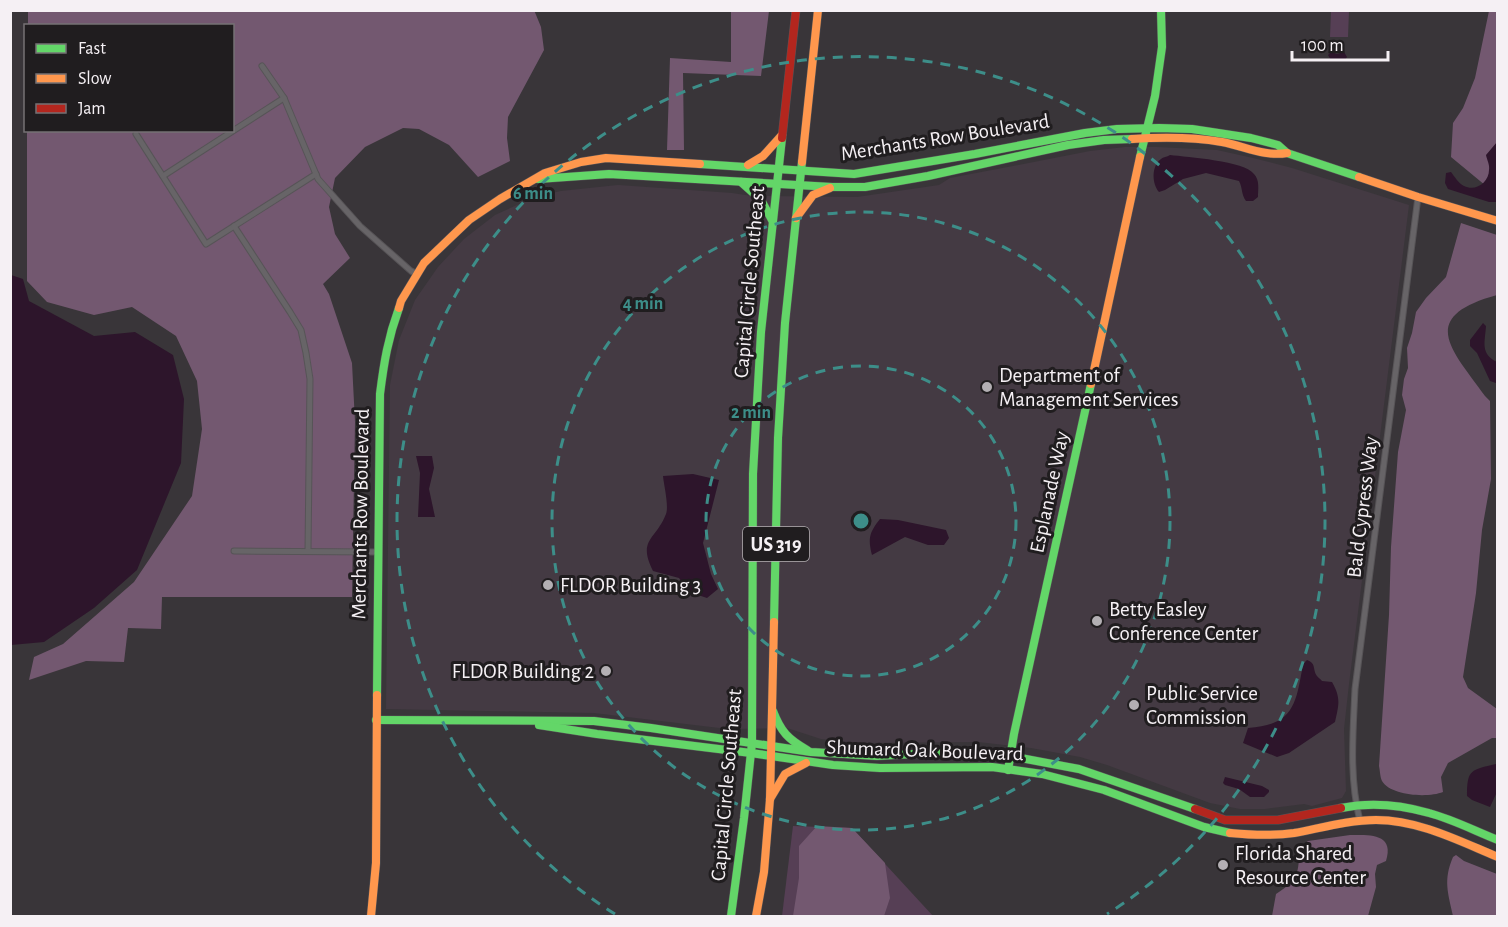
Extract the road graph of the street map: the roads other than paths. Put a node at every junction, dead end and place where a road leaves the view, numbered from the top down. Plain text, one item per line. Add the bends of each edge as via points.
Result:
1 (796, 10) edge
2 (818, 10) edge
3 (1161, 10) edge
4 (262, 66) dead end
5 (284, 98) junction
6 (1147, 128) junction
7 (234, 130) edge
8 (231, 132) edge
9 (136, 134) dead end
10 (782, 135) junction
11 (1144, 138) junction
12 (1287, 153) junction
13 (940, 160) junction
14 (745, 166) junction
15 (778, 170) junction
16 (801, 172) junction
17 (943, 172) junction
18 (316, 174) junction
19 (163, 176) junction
20 (536, 178) junction
21 (739, 181) junction
22 (777, 184) junction
23 (800, 185) junction
24 (832, 187) junction
25 (1418, 197) junction
26 (796, 218) junction
27 (772, 220) junction
28 (1497, 221) edge
29 (234, 226) junction
30 (417, 274) junction
31 (234, 551) dead end
32 (308, 551) junction
33 (378, 552) junction
34 (772, 709) junction
35 (376, 720) junction
36 (517, 721) junction
37 (752, 743) junction
38 (770, 746) junction
39 (810, 752) junction
40 (751, 753) junction
41 (932, 753) junction
42 (1010, 756) junction
43 (770, 757) junction
44 (807, 763) junction
45 (933, 768) junction
46 (1008, 770) junction
47 (770, 799) junction
48 (1356, 805) junction
49 (1360, 821) junction
50 (1497, 840) edge
51 (1497, 857) edge
52 (371, 916) edge
53 (731, 916) edge
54 (756, 916) edge

1 - 10 street, Capital Circle Southeast / US 319
2 - 16 street, Capital Circle Southeast / US 319
3 - 6 street, Esplanade Way via 1159,74
4 - 5 street
5 - 7 street
5 - 18 street
6 - 11 street, Esplanade Way
6 - 12 street, Merchants Row Boulevard via 1224,133 1278,145
6 - 13 street, Merchants Row Boulevard via 1085,133
8 - 19 street
9 - 19 street
10 - 14 street via 764,156
10 - 15 street, Capital Circle Southeast / US 319
11 - 12 street, Merchants Row Boulevard via 1221,142 1275,155
11 - 17 street, Merchants Row Boulevard via 1068,145
11 - 42 street, Esplanade Way
12 - 25 street, Merchants Row Boulevard
13 - 16 street, Merchants Row Boulevard via 854,174
13 - 17 street
14 - 15 street, Merchants Row Boulevard
14 - 20 street, Merchants Row Boulevard via 606,158 559,168
15 - 16 street, Merchants Row Boulevard
15 - 22 street, Capital Circle Southeast / US 319
16 - 23 street, Capital Circle Southeast / US 319
17 - 24 street, Merchants Row Boulevard via 866,187
18 - 29 street
18 - 30 street via 360,226
19 - 29 street via 206,244
20 - 21 street, Merchants Row Boulevard via 609,174
20 - 30 street, Merchants Row Boulevard via 469,220
21 - 22 street, Merchants Row Boulevard
21 - 27 street via 761,200
22 - 23 street, Merchants Row Boulevard
22 - 27 street, Capital Circle Southeast / US 319
23 - 24 street, Merchants Row Boulevard
23 - 26 street, Capital Circle Southeast / US 319
24 - 26 street via 813,195
25 - 28 street, Merchants Row Boulevard
25 - 48 street, Bald Cypress Way via 1355,689 1352,732
26 - 34 street, Capital Circle Southeast / US 319 via 778,438
27 - 37 street, Capital Circle Southeast / US 319 via 753,474
29 - 32 street via 301,330 310,379
30 - 33 street, Merchants Row Boulevard via 401,302 384,358 379,416
31 - 32 street
32 - 33 street
33 - 35 street, Merchants Row Boulevard
34 - 38 street, Capital Circle Southeast / US 319
34 - 39 street via 783,734
35 - 36 street, Shumard Oak Boulevard
35 - 52 street, Merchants Row Boulevard via 376,863
36 - 37 street, Shumard Oak Boulevard via 594,721
36 - 40 street, Shumard Oak Boulevard via 597,735
37 - 38 street, Shumard Oak Boulevard
37 - 40 street, Capital Circle Southeast / US 319
38 - 39 street, Shumard Oak Boulevard
38 - 43 street, Capital Circle Southeast / US 319
39 - 41 street, Shumard Oak Boulevard via 877,756
40 - 43 street, Shumard Oak Boulevard
40 - 53 street, Capital Circle Southeast / US 319
41 - 42 street, Shumard Oak Boulevard
41 - 45 street
42 - 46 street, Esplanade Way
42 - 48 street, Shumard Oak Boulevard via 1094,773 1225,820 1278,820
43 - 44 street, Shumard Oak Boulevard
43 - 47 street, Capital Circle Southeast / US 319
44 - 45 street, Shumard Oak Boulevard
44 - 47 street via 785,774
45 - 46 street, Shumard Oak Boulevard via 975,766
46 - 49 street, Shumard Oak Boulevard via 1042,774 1104,790 1204,827 1232,833 1292,833
47 - 54 street, Capital Circle Southeast / US 319
48 - 49 street, Bald Cypress Way
48 - 50 street, Shumard Oak Boulevard via 1431,813
49 - 51 street, Shumard Oak Boulevard via 1417,826

